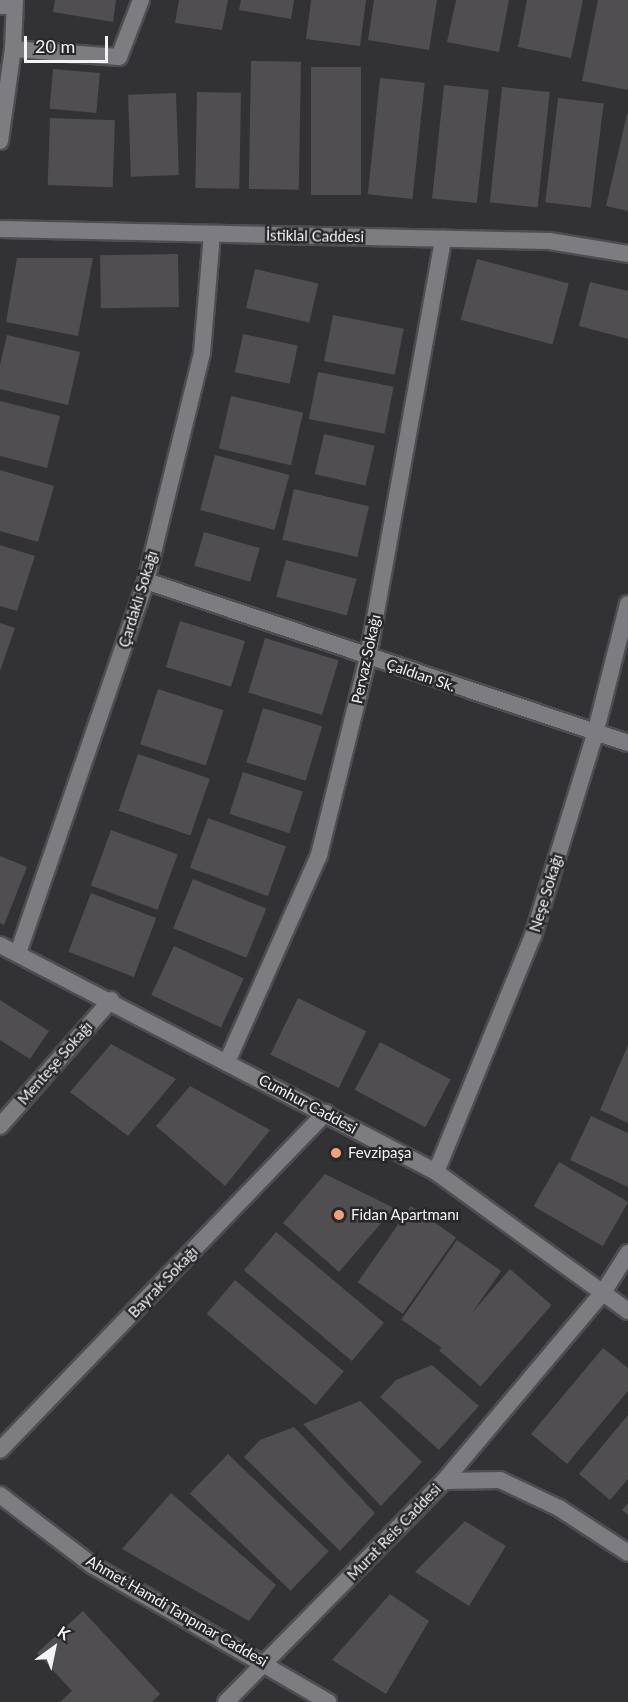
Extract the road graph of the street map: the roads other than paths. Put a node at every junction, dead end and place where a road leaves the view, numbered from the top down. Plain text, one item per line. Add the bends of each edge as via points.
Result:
1 (141, 0) edge
2 (10, 4) edge
3 (13, 49) junction
4 (0, 141) edge
5 (0, 229) edge
6 (212, 234) junction
7 (442, 239) junction
8 (628, 254) edge
9 (146, 581) junction
10 (628, 604) edge
11 (368, 657) junction
12 (595, 734) junction
13 (628, 743) edge
14 (0, 945) edge
15 (18, 953) junction
16 (111, 1000) junction
17 (227, 1062) junction
18 (326, 1113) junction
19 (0, 1126) edge
20 (436, 1172) junction
21 (628, 1253) edge
22 (604, 1291) junction
23 (628, 1311) edge
24 (0, 1450) edge
25 (444, 1481) junction
26 (0, 1495) edge
27 (628, 1553) edge
28 (267, 1663) junction
29 (225, 1702) edge
30 (328, 1702) edge

1 - 3 street via 119,57
2 - 3 street
3 - 4 street
5 - 6 street, İstiklal Caddesi
6 - 7 street, İstiklal Caddesi
6 - 9 street, Çardaklı Sokağı via 202,353
7 - 8 street, İstiklal Caddesi via 549,241
7 - 11 street, Pervaz Sokağı
9 - 11 street, Çaldıan Sk.
9 - 15 street, Çardaklı Sokağı
10 - 12 street, Neşe Sokağı
11 - 12 street, Çaldıan Sk.
11 - 17 street, Pervaz Sokağı via 319,855
12 - 13 street, Çaldıan Sk.
12 - 20 street, Neşe Sokağı via 533,936
14 - 15 street, Cumhur Caddesi
15 - 16 street, Cumhur Caddesi
16 - 17 street, Cumhur Caddesi
16 - 19 street, Menteşe Sokağı
17 - 18 street, Cumhur Caddesi
18 - 20 street, Cumhur Caddesi
18 - 24 street, Bayrak Sokağı
20 - 22 street, Cumhur Caddesi
21 - 22 street
22 - 23 street, Cumhur Caddesi
22 - 25 street
25 - 27 street, Murat Reis Caddesi via 500,1480 560,1508
25 - 28 street, Murat Reis Caddesi
26 - 28 street, Ahmet Hamdi Tanpınar Caddesi via 92,1564
28 - 29 street, Murat Reis Caddesi
28 - 30 street, Ahmet Hamdi Tanpınar Caddesi

